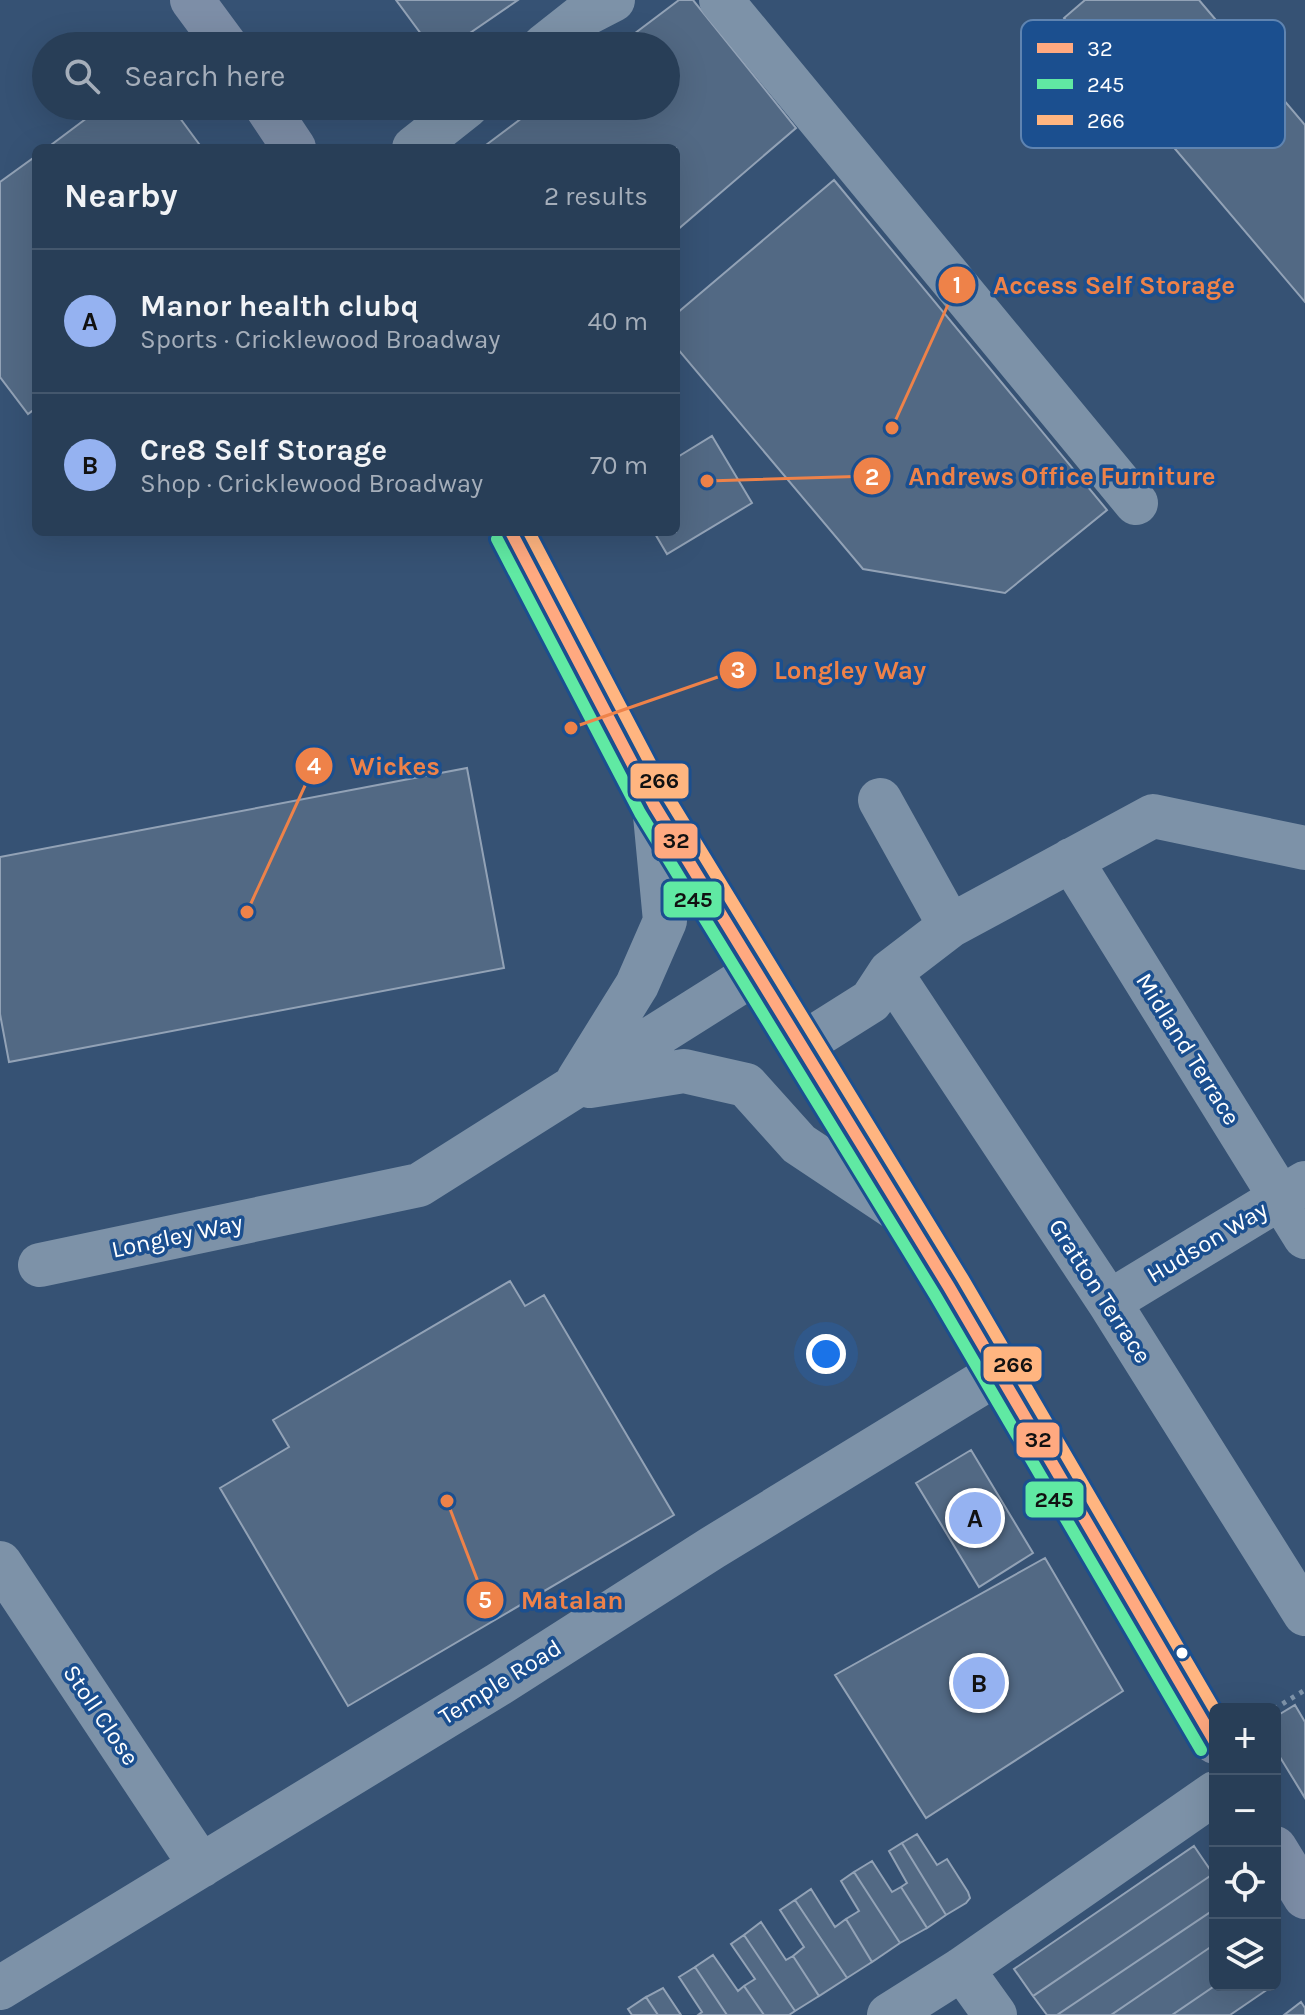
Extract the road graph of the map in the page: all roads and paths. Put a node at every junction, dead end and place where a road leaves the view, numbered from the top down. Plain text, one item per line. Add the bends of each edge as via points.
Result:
1 (192, 0) edge
2 (721, 0) edge
3 (595, 5) edge
4 (216, 32) edge
5 (561, 32) edge
6 (275, 120) edge
7 (449, 120) edge
8 (291, 144) edge
9 (419, 144) edge
10 (1136, 503) dead end
11 (513, 536) edge
12 (880, 800) dead end
13 (654, 805) junction
14 (1305, 848) edge
15 (1071, 860) junction
16 (950, 926) junction
17 (890, 972) junction
18 (755, 973) junction
19 (801, 1045) junction
20 (572, 1089) junction
21 (1293, 1190) edge
22 (904, 1214) junction
23 (1305, 1237) edge
24 (40, 1265) dead end
25 (1109, 1302) junction
26 (998, 1373) junction
27 (0, 1563) edge
28 (1305, 1614) edge
29 (1305, 1690) edge
30 (1281, 1705) edge
31 (1209, 1732) edge
32 (1209, 1797) edge
33 (1281, 1858) edge
34 (201, 1866) junction
35 (1305, 1897) edge
36 (962, 1969) junction
37 (0, 1988) edge
38 (889, 2015) edge
39 (995, 2015) edge

1 - 4 main road
2 - 10 street
3 - 5 street
6 - 8 main road
7 - 9 street
11 - 13 main road
12 - 16 street
13 - 18 main road
13 - 20 street, Longley Way via 665,921 637,985
14 - 15 street via 1153,816
15 - 16 street
15 - 21 street, Midland Terrace
16 - 17 street
17 - 19 street via 871,1001
17 - 25 street, Gratton Terrace
18 - 19 main road
18 - 20 street, Longley Way
19 - 22 main road
20 - 22 street via 684,1071 746,1085 799,1144
20 - 24 street, Longley Way via 419,1185
21 - 23 street, Midland Terrace
21 - 25 street, Hudson Way
22 - 26 main road
25 - 28 street, Gratton Terrace
26 - 31 main road
26 - 34 street, Temple Road
27 - 34 street, Stoll Close
29 - 30 path
32 - 36 street
33 - 35 main road
34 - 37 street, Temple Road
36 - 38 street
36 - 39 street

